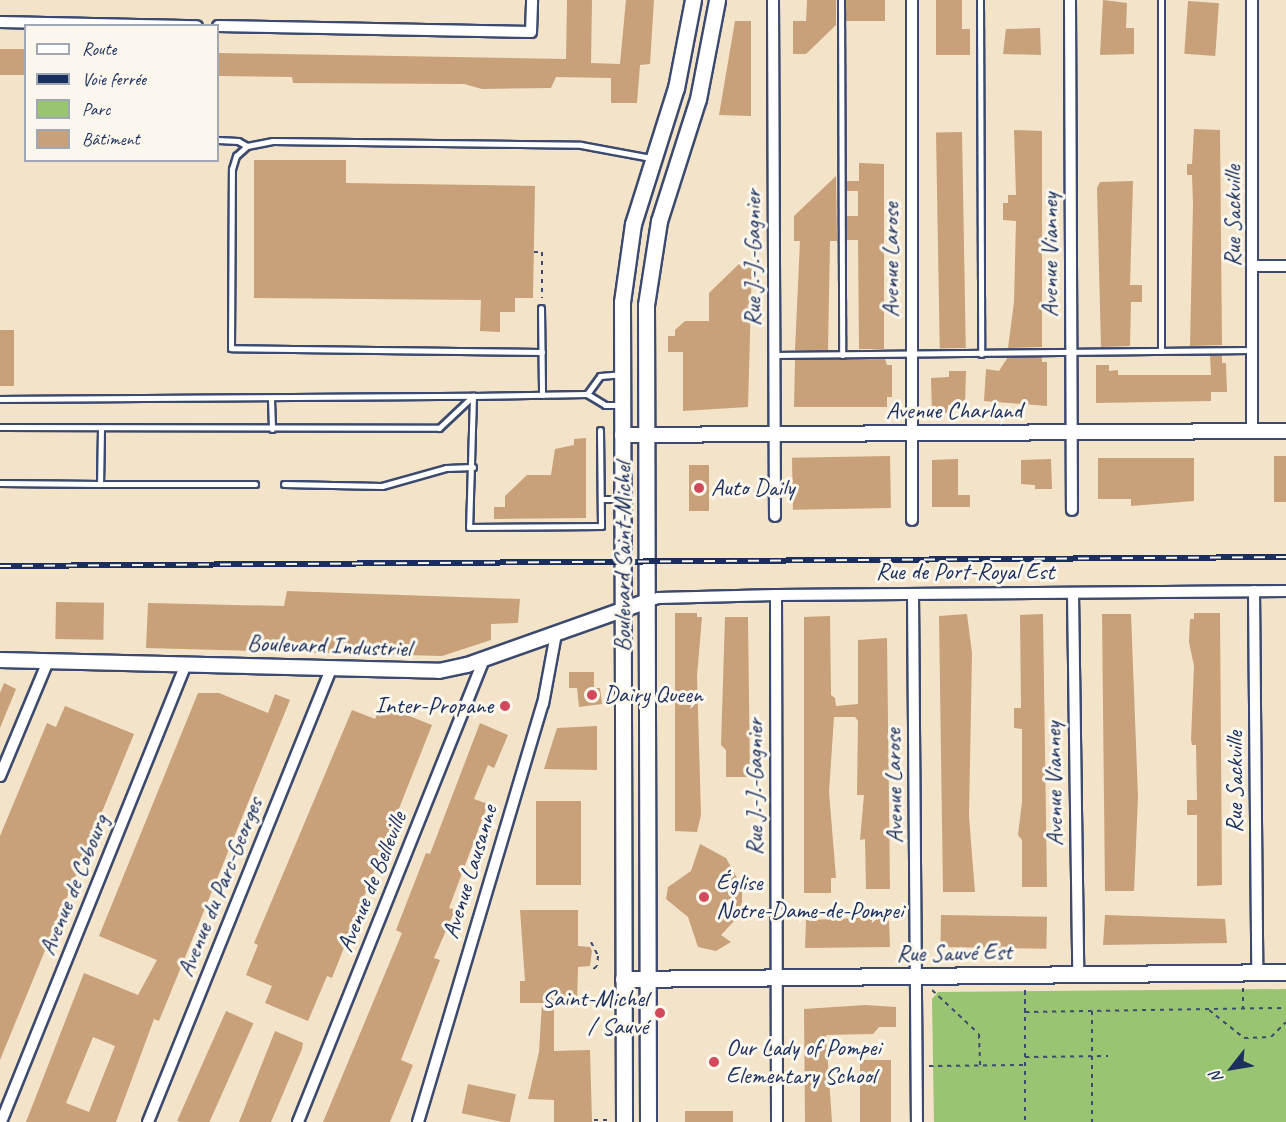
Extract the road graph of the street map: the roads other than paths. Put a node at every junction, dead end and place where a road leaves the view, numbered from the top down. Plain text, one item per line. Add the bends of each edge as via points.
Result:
1 (532, 0) edge
2 (693, 0) edge
3 (717, 0) edge
4 (773, 0) edge
5 (841, 0) edge
6 (912, 0) edge
7 (980, 0) edge
8 (1070, 0) edge
9 (1161, 0) edge
10 (1252, 0) edge
11 (0, 22) edge
12 (98, 24) edge
13 (219, 26) edge
14 (219, 140) edge
15 (247, 146) junction
16 (652, 158) junction
17 (1254, 266) junction
18 (1286, 266) edge
19 (541, 308) dead end
20 (1253, 350) junction
21 (1161, 351) junction
22 (542, 352) junction
23 (1071, 352) junction
24 (981, 354) junction
25 (774, 355) junction
26 (842, 355) junction
27 (912, 355) junction
28 (621, 374) junction
29 (587, 394) junction
30 (542, 395) junction
31 (474, 396) junction
32 (0, 399) edge
33 (271, 399) junction
34 (621, 405) junction
35 (0, 428) edge
36 (101, 429) junction
37 (272, 429) junction
38 (600, 430) dead end
39 (1252, 431) junction
40 (1286, 431) edge
41 (1072, 433) junction
42 (912, 434) junction
43 (622, 435) junction
44 (775, 435) junction
45 (645, 436) junction
46 (473, 467) junction
47 (0, 483) edge
48 (100, 484) junction
49 (255, 484) dead end
50 (284, 484) dead end
51 (623, 499) junction
52 (602, 500) junction
53 (1072, 510) dead end
54 (775, 516) dead end
55 (912, 520) dead end
56 (1254, 591) junction
57 (1286, 591) edge
58 (1073, 593) junction
59 (913, 594) junction
60 (776, 595) junction
61 (645, 602) junction
62 (623, 610) junction
63 (556, 634) junction
64 (484, 658) junction
65 (0, 660) edge
66 (48, 662) junction
67 (186, 664) junction
68 (331, 669) junction
69 (0, 776) edge
70 (1286, 972) edge
71 (1250, 973) junction
72 (1078, 974) junction
73 (917, 976) junction
74 (779, 977) junction
75 (623, 979) junction
76 (648, 979) junction
77 (618, 1121) edge
78 (1, 1122) edge
79 (148, 1122) edge
80 (298, 1122) edge
81 (418, 1122) edge
82 (648, 1122) edge
83 (777, 1122) edge
84 (917, 1122) edge

1 - 13 street via 531,32
2 - 16 main road, Boulevard Saint-Michel via 679,77
3 - 45 main road, Boulevard Saint-Michel via 702,84 652,252 645,318
4 - 25 street, Rue J.-J.-Gagnier
5 - 26 lane
6 - 27 street, Avenue Larose
7 - 24 lane
8 - 23 street, Avenue Vianney
9 - 21 lane
10 - 17 street, Rue Sackville
11 - 12 street
14 - 15 lane via 238,141
15 - 16 lane via 273,141 580,145
15 - 22 lane via 236,156 232,169 231,348
16 - 28 main road, Boulevard Saint-Michel via 628,252 622,302
17 - 18 street
17 - 20 street, Rue Sackville
19 - 22 lane
20 - 21 lane
20 - 39 street, Rue Sackville
21 - 23 lane
22 - 30 lane
23 - 24 lane
23 - 41 street, Avenue Vianney
24 - 27 lane
25 - 26 lane
25 - 44 street, Rue J.-J.-Gagnier
26 - 27 lane
27 - 42 street, Avenue Larose
28 - 29 lane via 600,376
28 - 34 main road, Boulevard Saint-Michel
29 - 30 lane
29 - 34 lane via 605,405
30 - 31 lane
31 - 33 lane
31 - 37 lane via 439,428
31 - 46 lane
32 - 33 lane
33 - 37 lane
34 - 43 main road, Boulevard Saint-Michel
35 - 36 lane
36 - 37 lane
36 - 48 lane
38 - 52 lane
39 - 40 street, Avenue Charland
39 - 41 street, Avenue Charland
41 - 42 street, Avenue Charland
41 - 53 street, Avenue Vianney
42 - 44 street, Avenue Charland
42 - 55 street, Avenue Larose
43 - 45 street, Avenue Charland
43 - 51 main road, Boulevard Saint-Michel
44 - 45 street, Avenue Charland
44 - 54 street, Rue J.-J.-Gagnier
45 - 61 main road, Boulevard Saint-Michel
46 - 50 lane via 446,468 382,486
46 - 52 lane via 469,527 601,526
47 - 48 lane
48 - 49 lane
51 - 52 lane
51 - 62 main road, Boulevard Saint-Michel
56 - 57 street, Rue de Port-Royal Est
56 - 58 street, Rue de Port-Royal Est
56 - 71 street, Rue Sackville
58 - 59 street, Rue de Port-Royal Est
58 - 72 street, Avenue Vianney
59 - 60 street, Rue de Port-Royal Est
59 - 73 street, Avenue Larose
60 - 61 street, Rue de Port-Royal Est via 658,598
60 - 74 street, Rue J.-J.-Gagnier
61 - 62 street, Boulevard Industriel
61 - 76 main road, Boulevard Saint-Michel
62 - 63 street, Boulevard Industriel
62 - 75 main road, Boulevard Saint-Michel
63 - 64 street, Boulevard Industriel
63 - 81 street, Avenue Lausanne via 543,704
64 - 68 street, Boulevard Industriel via 439,671
64 - 80 street, Avenue de Belleville
65 - 66 street, Boulevard Industriel
66 - 67 street, Boulevard Industriel
66 - 69 street
67 - 68 street, Boulevard Industriel
67 - 78 street, Avenue de Cobourg
68 - 79 street, Avenue du Parc-Georges
70 - 71 main road, Rue Sauvé Est
71 - 72 main road, Rue Sauvé Est
72 - 73 main road, Rue Sauvé Est
73 - 74 main road, Rue Sauvé Est
73 - 84 street, Avenue Larose
74 - 76 main road, Rue Sauvé Est
74 - 83 street, Rue J.-J.-Gagnier
75 - 76 main road, Rue Sauvé Est
75 - 77 main road, Boulevard Saint-Michel
76 - 82 main road, Boulevard Saint-Michel

